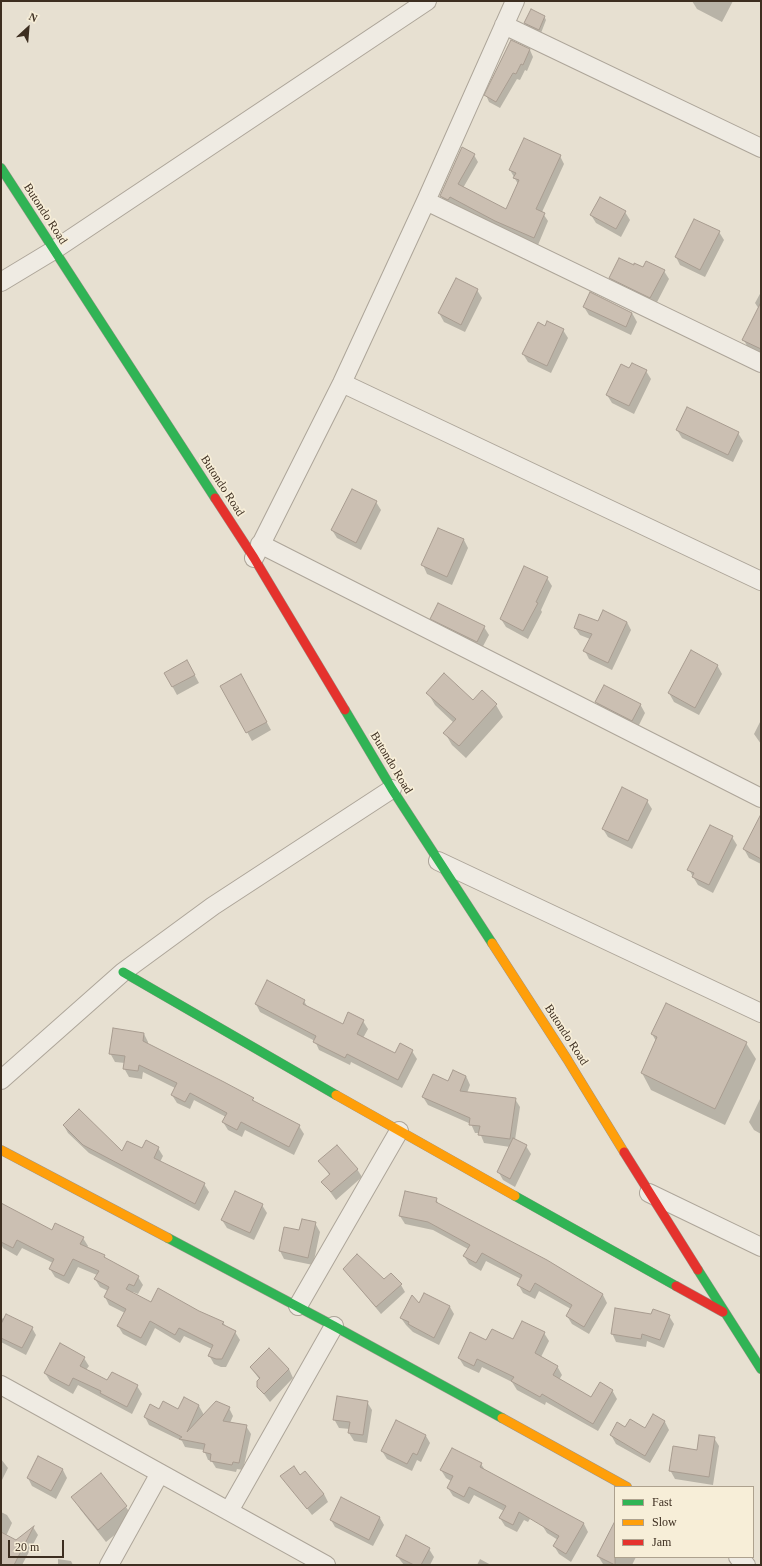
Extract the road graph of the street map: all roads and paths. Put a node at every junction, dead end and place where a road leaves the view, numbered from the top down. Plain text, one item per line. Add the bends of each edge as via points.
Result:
1 (427, 1) edge
2 (515, 1) edge
3 (504, 25) junction
4 (761, 148) edge
5 (1, 168) edge
6 (426, 201) junction
7 (54, 250) junction
8 (1, 282) edge
9 (761, 363) edge
10 (342, 383) junction
11 (257, 551) junction
12 (761, 582) edge
13 (392, 789) junction
14 (761, 798) edge
15 (438, 861) junction
16 (123, 972) junction
17 (761, 1013) edge
18 (1, 1080) edge
19 (400, 1131) junction
20 (1, 1150) edge
21 (649, 1193) junction
22 (761, 1247) edge
23 (298, 1306) junction
24 (726, 1314) junction
25 (334, 1326) junction
26 (761, 1370) edge
27 (1, 1385) edge
28 (160, 1474) junction
29 (625, 1486) edge
30 (229, 1511) junction
31 (109, 1565) edge
32 (326, 1565) edge

1 - 7 street
2 - 3 street
3 - 4 street
3 - 6 street
5 - 7 street, Butondo Road
6 - 9 street
6 - 10 street
7 - 8 street
7 - 11 street, Butondo Road
10 - 11 street
10 - 12 street
11 - 13 street, Butondo Road
11 - 14 street
13 - 15 street, Butondo Road
13 - 16 street via 213,906
15 - 17 street
15 - 21 street, Butondo Road via 567,1059
16 - 18 street
16 - 19 street
19 - 23 street
19 - 24 street
20 - 23 street
21 - 22 street
21 - 24 street, Butondo Road
23 - 25 street
24 - 26 street, Butondo Road
25 - 29 street
25 - 30 street
27 - 28 street
28 - 30 street
28 - 31 street
30 - 32 street

